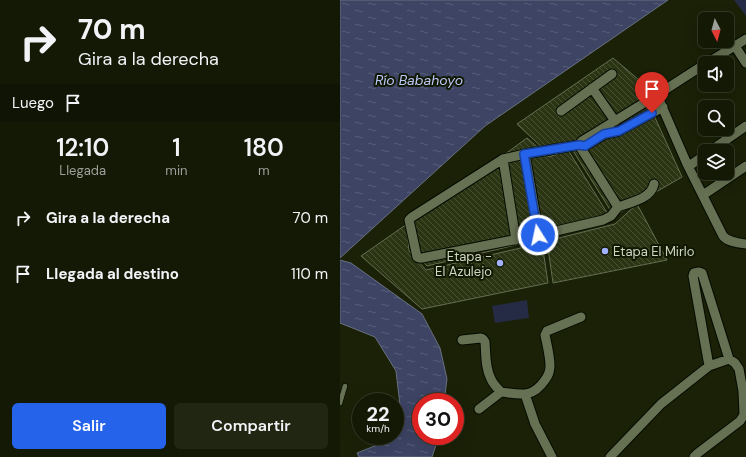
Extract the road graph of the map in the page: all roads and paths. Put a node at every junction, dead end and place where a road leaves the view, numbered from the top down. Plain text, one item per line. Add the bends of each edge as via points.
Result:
1 (746, 38) edge
2 (735, 46) junction
3 (719, 56) edge
4 (746, 62) edge
5 (698, 69) edge
6 (612, 74) dead end
7 (592, 88) junction
8 (657, 96) junction
9 (663, 108) junction
10 (560, 111) dead end
11 (615, 121) junction
12 (746, 126) edge
13 (720, 144) edge
14 (579, 145) junction
15 (524, 154) junction
16 (503, 159) junction
17 (698, 160) edge
18 (689, 166) junction
19 (746, 166) edge
20 (654, 184) dead end
21 (703, 195) junction
22 (618, 207) junction
23 (538, 235) junction
24 (516, 240) junction
25 (746, 244) edge
26 (581, 318) dead end
27 (462, 340) dead end
28 (729, 359) junction
29 (709, 366) junction
30 (345, 386) dead end
31 (501, 392) junction
32 (525, 394) junction
33 (340, 403) edge
34 (479, 410) dead end
35 (552, 457) edge
36 (610, 457) edge
37 (694, 457) edge

1 - 2 street
2 - 3 street
2 - 4 street
5 - 8 street
6 - 7 street
7 - 10 street
7 - 11 street
8 - 9 street
8 - 11 street
9 - 14 street via 619,131 604,134 585,146
9 - 18 street
11 - 14 street
12 - 13 street
14 - 15 street
14 - 22 street
15 - 16 street
15 - 23 street
16 - 24 street
16 - 24 street via 409,220 419,258
17 - 18 street
18 - 21 street
19 - 21 street
20 - 22 street via 649,194
21 - 25 street via 726,239
22 - 23 street via 611,216 603,220
23 - 24 street
26 - 32 street via 547,332 545,335 550,367 548,375 534,392
27 - 31 street via 483,339 490,378
28 - 29 street
28 - 29 street via 702,274 694,273
28 - 37 street via 739,369 744,415 740,421
29 - 36 street via 661,404
30 - 33 lane
31 - 32 street
31 - 34 street
32 - 35 street

